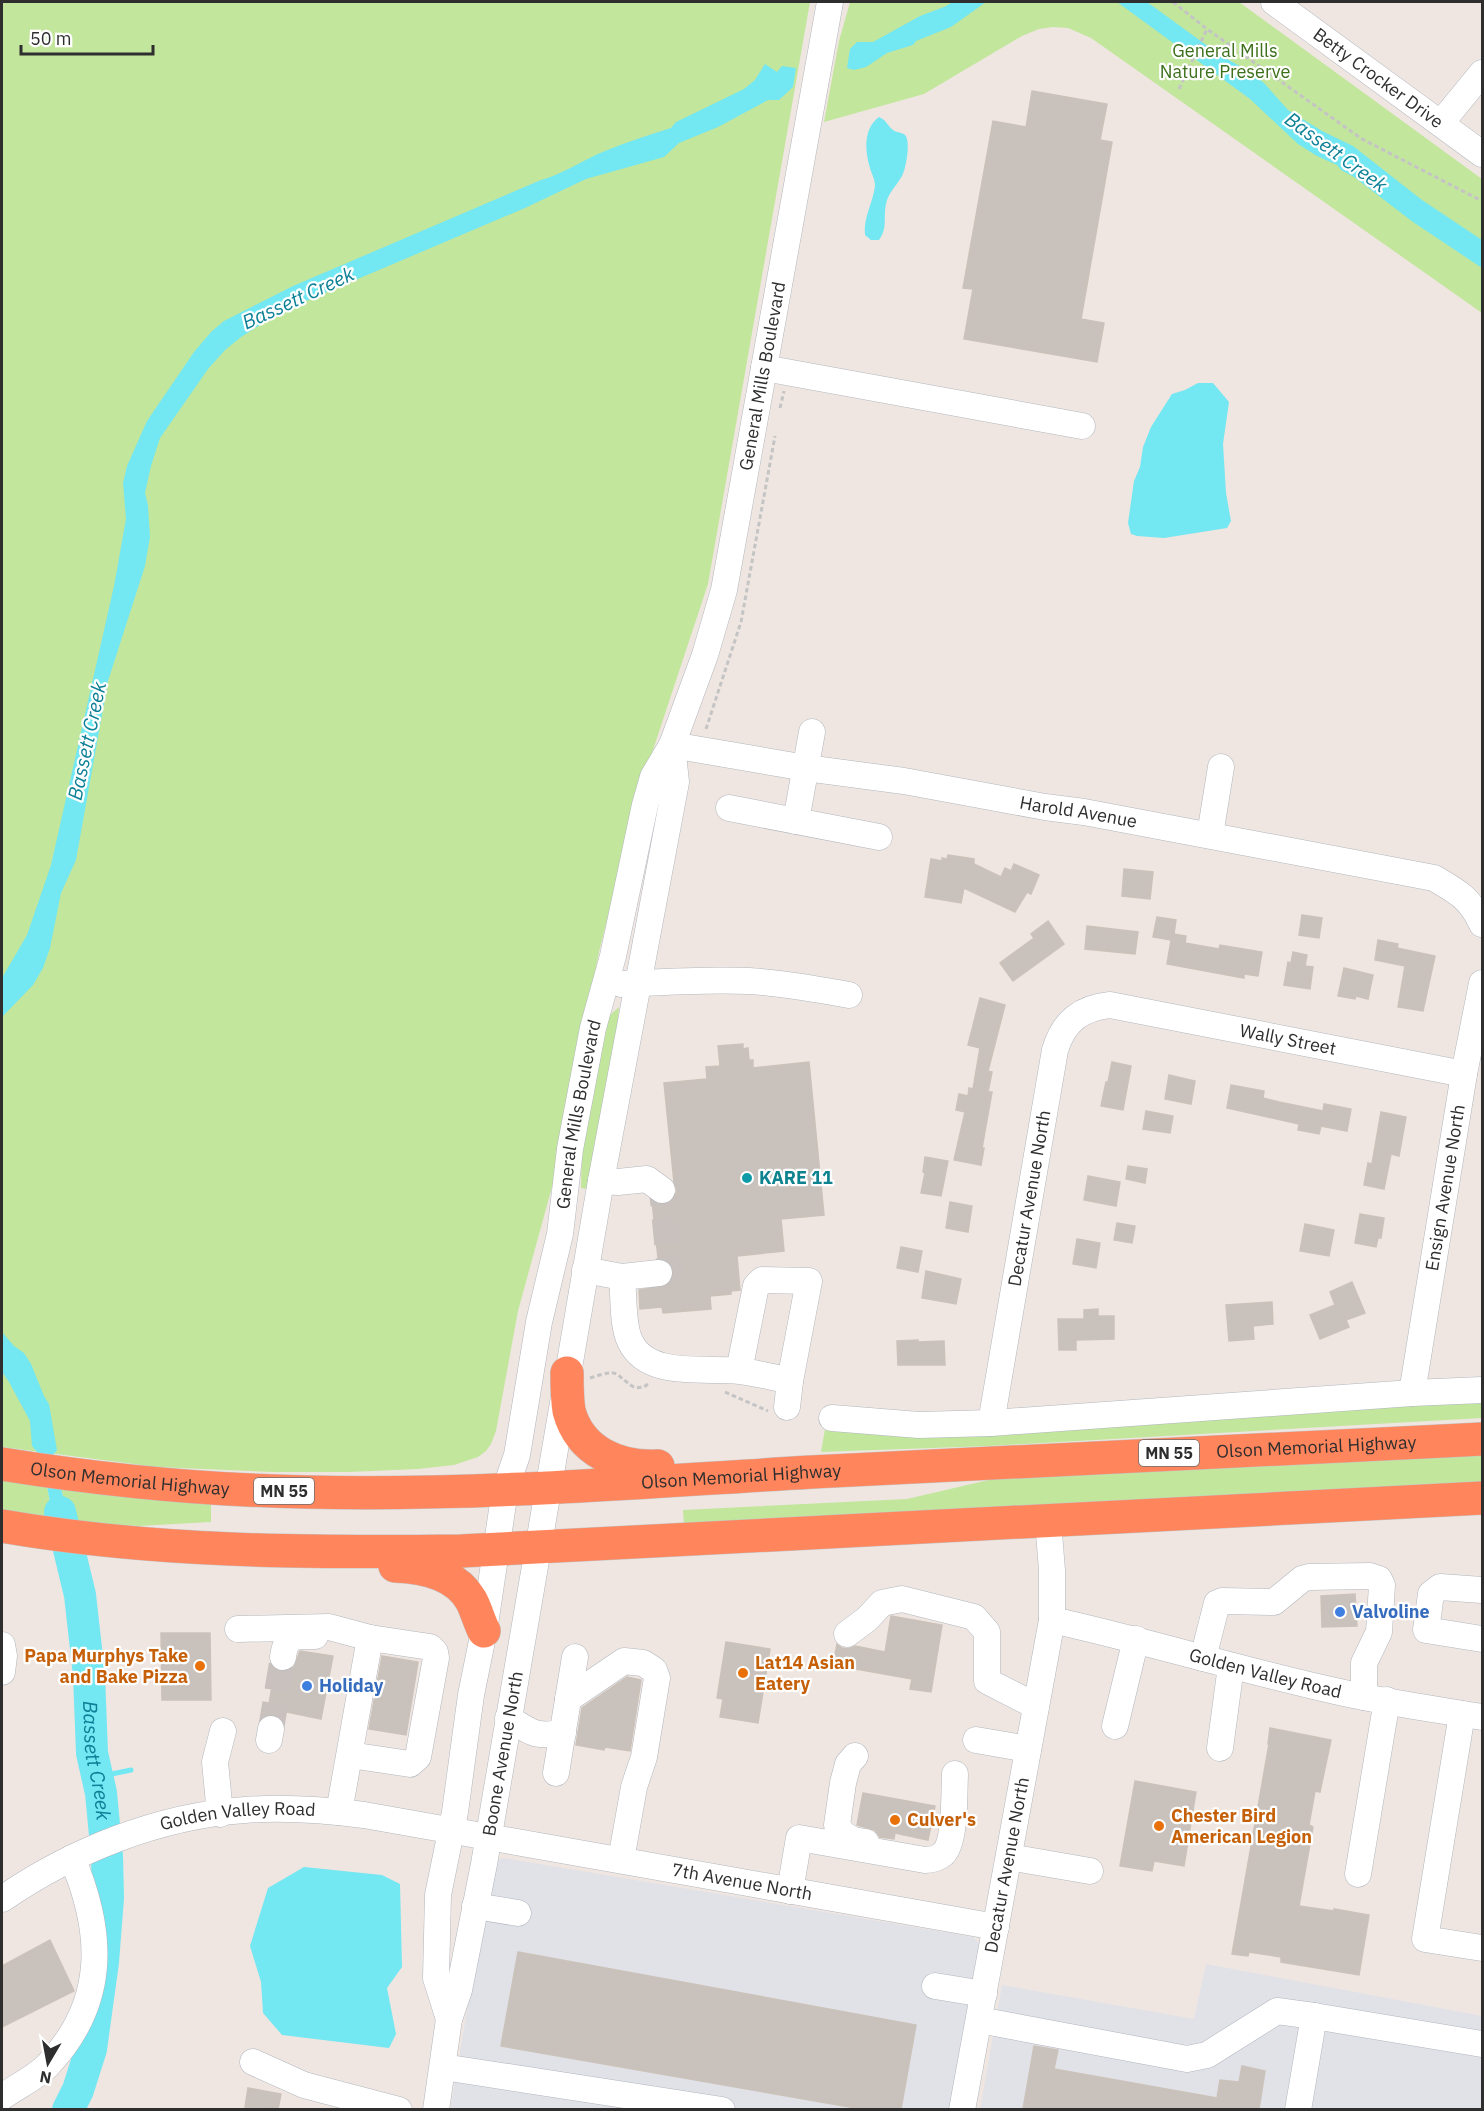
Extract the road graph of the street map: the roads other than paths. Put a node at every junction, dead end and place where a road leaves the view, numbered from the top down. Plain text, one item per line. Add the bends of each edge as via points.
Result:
1 (830, 2) edge
2 (1274, 2) edge
3 (1482, 73) edge
4 (1441, 123) junction
5 (1482, 154) edge
6 (764, 368) junction
7 (1082, 426) dead end
8 (812, 732) dead end
9 (672, 745) junction
10 (1221, 767) dead end
11 (806, 768) junction
12 (729, 808) dead end
13 (796, 821) junction
14 (1210, 835) junction
15 (879, 837) dead end
16 (1480, 916) edge
17 (1482, 983) edge
18 (637, 984) junction
19 (605, 985) junction
20 (849, 995) dead end
21 (1110, 1005) joint
22 (1464, 1074) junction
23 (601, 1181) junction
24 (662, 1190) dead end
25 (585, 1270) junction
26 (659, 1273) dead end
27 (622, 1277) junction
28 (739, 1371) junction
29 (576, 1376) junction
30 (790, 1381) junction
31 (1482, 1390) edge
32 (1412, 1393) junction
33 (787, 1407) dead end
34 (832, 1418) dead end
35 (991, 1423) junction
36 (1476, 1438) edge
37 (2, 1464) edge
38 (856, 1470) junction
39 (548, 1487) junction
40 (505, 1490) junction
41 (1482, 1498) edge
42 (1048, 1521) junction
43 (2, 1526) edge
44 (201, 1548) junction
45 (538, 1548) junction
46 (497, 1550) junction
47 (1482, 1590) edge
48 (1052, 1620) junction
49 (238, 1629) dead end
50 (484, 1631) junction
51 (847, 1634) dead end
52 (362, 1636) junction
53 (1136, 1639) junction
54 (1482, 1639) edge
55 (2, 1645) edge
56 (283, 1657) tunnel mouth
57 (575, 1657) dead end
58 (1203, 1658) junction
59 (1231, 1666) junction
60 (2, 1672) edge
61 (471, 1695) junction
62 (568, 1699) junction
63 (1375, 1699) junction
64 (1036, 1706) junction
65 (427, 1707) junction
66 (1472, 1715) edge
67 (508, 1718) junction
68 (1115, 1726) dead end
69 (223, 1731) dead end
70 (563, 1733) junction
71 (976, 1740) dead end
72 (1220, 1748) dead end
73 (1028, 1749) junction
74 (350, 1755) junction
75 (855, 1756) dead end
76 (556, 1773) dead end
77 (339, 1812) junction
78 (220, 1814) junction
79 (451, 1830) junction
80 (487, 1837) junction
81 (1009, 1857) junction
82 (72, 1858) junction
83 (621, 1860) junction
84 (1090, 1871) dead end
85 (1358, 1874) dead end
86 (790, 1890) junction
87 (2, 1899) edge
88 (475, 1906) junction
89 (518, 1913) dead end
90 (996, 1927) junction
91 (1482, 1948) edge
92 (935, 1986) dead end
93 (984, 1994) junction
94 (1314, 2016) junction
95 (449, 2019) junction
96 (979, 2019) junction
97 (1482, 2044) edge
98 (253, 2062) dead end
99 (443, 2067) junction
100 (2, 2097) edge
101 (443, 2108) edge
102 (399, 2109) edge
103 (722, 2109) edge
104 (962, 2109) edge
105 (1298, 2109) edge

1 - 6 street, General Mills Boulevard
2 - 4 street, Betty Crocker Drive
3 - 4 street
4 - 5 street, Betty Crocker Drive
6 - 7 street
6 - 9 street, General Mills Boulevard via 724,590
8 - 11 street
9 - 11 street, Harold Avenue
9 - 18 street, General Mills Boulevard via 676,782
9 - 19 street, General Mills Boulevard via 653,777 645,805
10 - 14 street
11 - 13 street
11 - 14 street, Harold Avenue via 904,781
12 - 13 street
13 - 15 street
14 - 16 street, Harold Avenue via 1434,878 1462,894
17 - 22 street, Ensign Avenue North
18 - 19 street
18 - 20 street via 748,981
18 - 23 street, General Mills Boulevard
19 - 40 street, General Mills Boulevard via 570,1149 560,1234 539,1322 517,1455
21 - 22 street, Wally Street
21 - 35 street, Decatur Avenue North via 1078,1015 1065,1028 1055,1050
22 - 32 street, Ensign Avenue North
23 - 24 street via 647,1179
23 - 25 street, General Mills Boulevard
25 - 27 street
25 - 29 street, General Mills Boulevard
26 - 27 street
27 - 28 street via 627,1334 643,1359 670,1368
28 - 30 street
28 - 30 street via 758,1282 809,1281
29 - 38 highway via 569,1411 576,1427 595,1450 617,1462 645,1467 778,1459
29 - 39 street, General Mills Boulevard
30 - 33 street
31 - 32 street
32 - 35 street
34 - 35 street via 919,1425
36 - 38 highway, Olson Memorial Highway / MN 55
37 - 40 highway, Olson Memorial Highway / MN 55 via 223,1488 304,1492
38 - 39 highway, Olson Memorial Highway / MN 55
39 - 40 highway, Olson Memorial Highway / MN 55
39 - 45 street, Boone Avenue North
40 - 46 street, Boone Avenue North
41 - 42 highway
42 - 45 highway
42 - 48 street, Decatur Avenue North
43 - 44 highway
44 - 46 highway via 342,1552
44 - 50 highway via 256,1565 425,1568 460,1588 470,1599
45 - 46 highway
45 - 67 street, Boone Avenue North
46 - 50 street, Boone Avenue North
47 - 54 street via 1440,1587 1431,1594 1426,1630
48 - 53 street, Golden Valley Road
48 - 64 street, Decatur Avenue North
49 - 52 street via 329,1627
50 - 61 street, Boone Avenue North
51 - 64 street via 882,1602 902,1599 974,1617 987,1632 987,1681
52 - 56 street via 296,1636 287,1642
52 - 65 street via 430,1647 435,1652
52 - 74 street
53 - 58 street, Golden Valley Road
53 - 68 street
55 - 60 street
57 - 62 street
58 - 59 street, Golden Valley Road
58 - 63 street via 1217,1603 1274,1602 1309,1577 1370,1576 1382,1585 1379,1632 1364,1663
59 - 63 street, Golden Valley Road
59 - 72 street
61 - 65 street
61 - 79 street, Boone Avenue North
62 - 70 street
62 - 83 street via 624,1661 642,1662 654,1670 657,1678
63 - 66 street, Golden Valley Road
63 - 85 street
64 - 73 street, Decatur Avenue North
65 - 74 street via 415,1761 410,1764
66 - 91 street via 1425,1940
67 - 70 street via 531,1733
67 - 80 street, Boone Avenue North
69 - 78 street via 215,1762
70 - 76 street
71 - 73 street
73 - 81 street, Decatur Avenue North
74 - 77 street
75 - 86 street via 848,1764 843,1783 837,1825 843,1834 853,1840 935,1852 941,1843 954,1785 956,1804 948,1848 934,1860 925,1860 799,1838
77 - 78 street, Golden Valley Road via 244,1810
77 - 79 street, Golden Valley Road
78 - 82 street, Golden Valley Road via 141,1830
79 - 80 street, Golden Valley Road
79 - 95 street, Boone Avenue North via 438,1895 436,1978
80 - 83 street, 7th Avenue North
80 - 88 street, Boone Avenue North
81 - 84 street
81 - 90 street, Decatur Avenue North
82 - 87 street, Golden Valley Road
82 - 100 street via 84,1886 95,1938 94,1980 69,2037 46,2067
83 - 86 street, 7th Avenue North
86 - 90 street, 7th Avenue North
88 - 89 street
88 - 95 street, Boone Avenue North via 459,1990
90 - 93 street, Decatur Avenue North
92 - 93 street
93 - 96 street, Decatur Avenue North
94 - 96 street via 1276,2011 1207,2055 1186,2059
94 - 97 street
94 - 105 street
95 - 99 street, Boone Avenue North
96 - 104 street, Decatur Avenue North
98 - 102 street via 304,2085
99 - 101 street, Boone Avenue North
99 - 103 street

